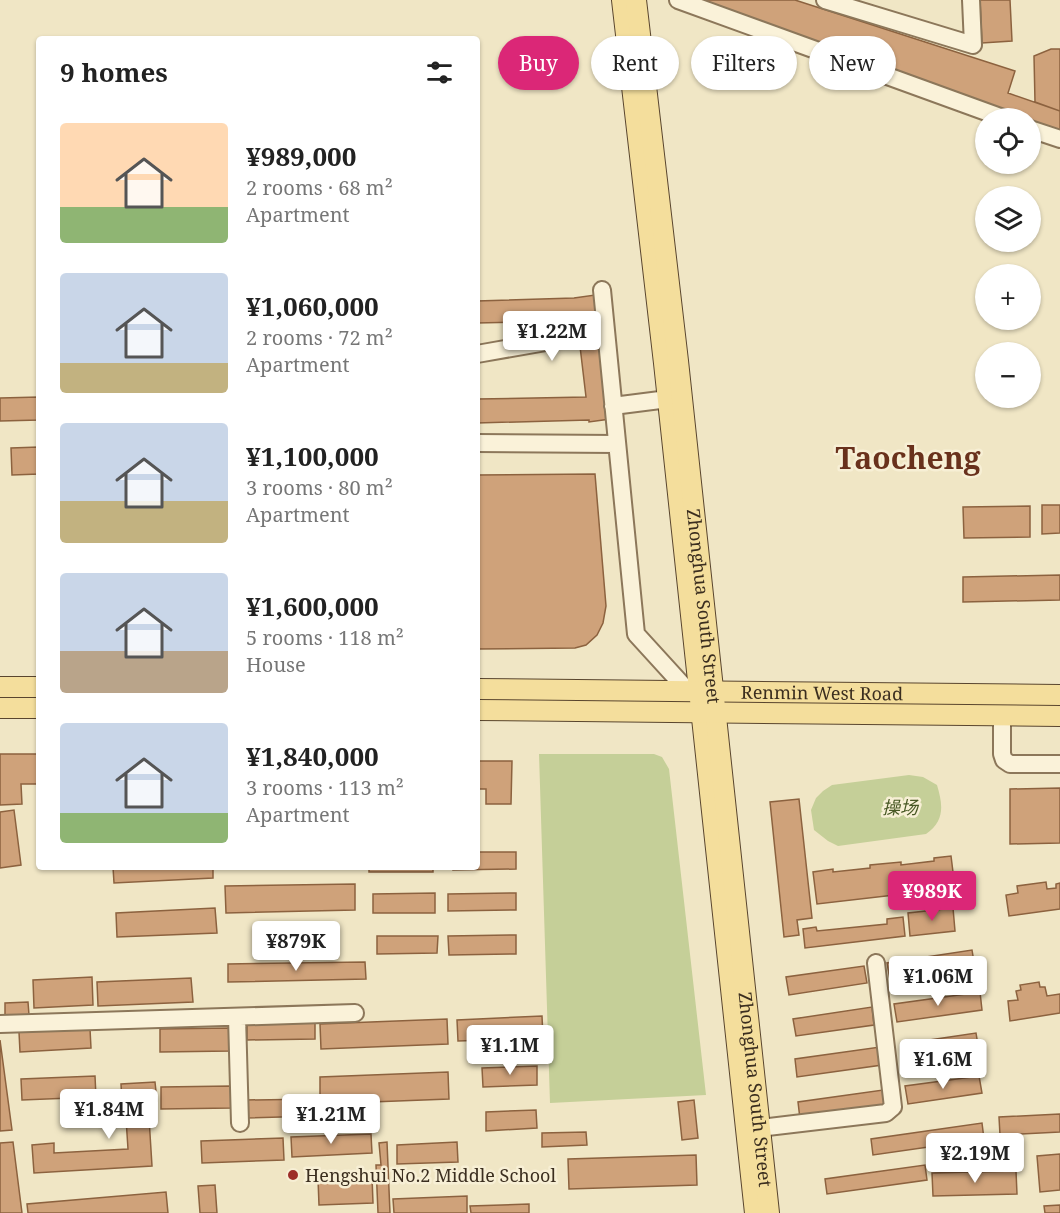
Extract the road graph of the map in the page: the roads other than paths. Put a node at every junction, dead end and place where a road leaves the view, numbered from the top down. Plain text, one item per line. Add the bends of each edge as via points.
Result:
1 (622, 0) edge
2 (636, 0) edge
3 (678, 0) edge
4 (825, 0) edge
5 (971, 0) edge
6 (975, 108) edge
7 (1041, 133) edge
8 (1060, 139) edge
9 (602, 291) dead end
10 (564, 339) dead end
11 (480, 353) edge
12 (668, 399) junction
13 (613, 406) junction
14 (480, 443) edge
15 (617, 444) junction
16 (0, 687) edge
17 (36, 687) edge
18 (480, 689) edge
19 (700, 691) junction
20 (1060, 695) edge
21 (0, 708) edge
22 (36, 708) edge
23 (480, 710) edge
24 (708, 712) junction
25 (1002, 716) junction
26 (1060, 716) edge
27 (1060, 765) edge
28 (876, 963) dead end
29 (355, 1013) dead end
30 (237, 1017) junction
31 (0, 1024) edge
32 (240, 1123) dead end
33 (760, 1128) junction
34 (755, 1213) edge
35 (769, 1213) edge

1 - 12 main road, Zhonghua South Street
2 - 19 main road, Zhonghua South Street
3 - 6 street
4 - 5 street via 973,45
7 - 8 street
9 - 13 street
10 - 11 street
12 - 13 street
12 - 19 main road, Zhonghua South Street
13 - 15 street
14 - 15 street
15 - 19 street via 636,633
16 - 17 main road
18 - 19 main road, Renmin West Road
19 - 20 main road, Renmin West Road
19 - 24 main road, Zhonghua South Street
21 - 22 main road
23 - 24 main road, Renmin West Road
24 - 25 main road, Renmin West Road
24 - 33 main road, Zhonghua South Street
24 - 34 main road, Zhonghua South Street
25 - 26 main road, Renmin West Road
25 - 27 street via 1004,760 1010,765
28 - 33 street via 891,1111
29 - 30 street
30 - 31 street
30 - 32 street
33 - 35 main road, Zhonghua South Street

